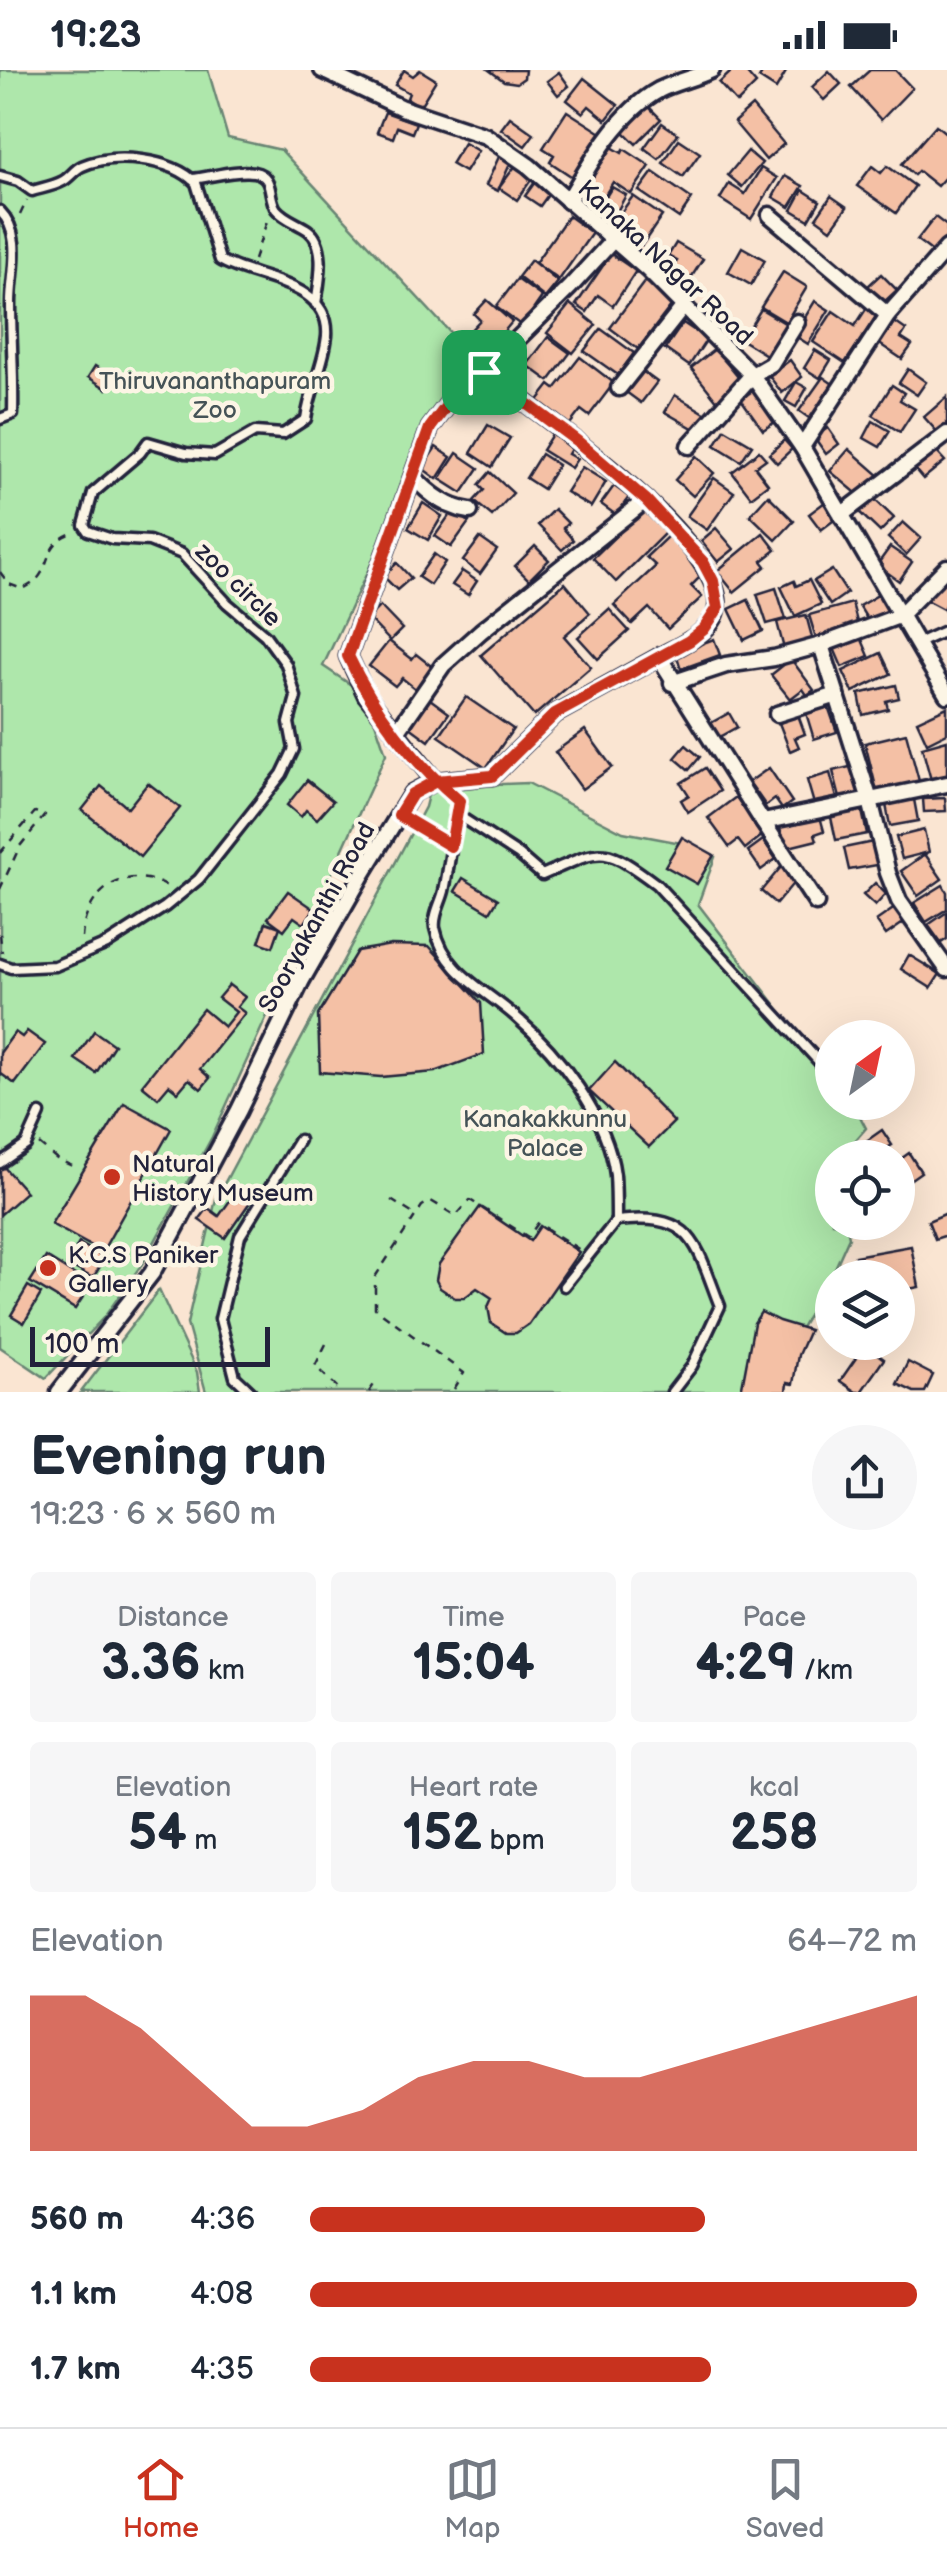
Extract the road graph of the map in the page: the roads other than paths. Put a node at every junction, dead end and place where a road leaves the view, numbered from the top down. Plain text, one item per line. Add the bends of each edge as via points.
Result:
1 (322, 70) edge
2 (712, 70) edge
3 (0, 176) edge
4 (192, 179) junction
5 (568, 201) junction
6 (0, 211) edge
7 (770, 215) dead end
8 (614, 239) junction
9 (947, 248) edge
10 (316, 304) junction
11 (684, 306) junction
12 (888, 315) junction
13 (796, 322) dead end
14 (484, 372) junction
15 (752, 375) junction
16 (619, 388) dead end
17 (0, 420) edge
18 (947, 434) edge
19 (689, 446) dead end
20 (802, 447) junction
21 (413, 476) junction
22 (646, 500) junction
23 (470, 511) dead end
24 (841, 515) junction
25 (947, 567) edge
26 (899, 616) junction
27 (947, 630) edge
28 (918, 642) junction
29 (821, 645) junction
30 (658, 657) junction
31 (672, 682) junction
32 (947, 694) edge
33 (837, 695) junction
34 (777, 714) dead end
35 (396, 733) junction
36 (436, 781) junction
37 (947, 784) edge
38 (870, 800) junction
39 (456, 814) junction
40 (399, 815) junction
41 (762, 822) junction
42 (451, 846) junction
43 (816, 904) dead end
44 (1, 964) edge
45 (947, 969) edge
46 (815, 1057) edge
47 (40, 1114) dead end
48 (299, 1140) dead end
49 (0, 1164) edge
50 (616, 1221) junction
51 (564, 1286) dead end
52 (59, 1392) edge
53 (251, 1392) edge
54 (672, 1392) edge

1 - 5 street, Kanaka Nagar Road via 402,108 486,136
2 - 5 street via 657,91 624,121
3 - 4 lane via 32,191 62,182 81,166 112,160 157,162
4 - 10 lane via 220,260
4 - 10 lane via 252,171 264,176 276,208 318,241
5 - 8 street, Kanaka Nagar Road
6 - 17 lane via 12,235 12,414
7 - 12 street
8 - 11 street, Kanaka Nagar Road
8 - 14 street
9 - 12 street
10 - 44 lane, zoo circle via 327,332 306,419 283,434 255,432 216,455 148,442 93,494 84,525 112,539 149,541 182,554 265,635 286,664 296,697 289,723 294,750 199,879 134,929 55,966
11 - 15 street, Kanaka Nagar Road
11 - 16 street
12 - 20 street
13 - 15 street via 771,364
14 - 21 street via 457,392 430,428
14 - 22 street
15 - 19 street
15 - 20 street, Kanaka Nagar Road
18 - 24 street
20 - 24 street, Kanaka Nagar Road
21 - 23 street via 426,491
21 - 35 street via 348,656
22 - 30 street via 703,562 718,608 704,629
22 - 35 street via 443,666
24 - 26 street, Kanaka Nagar Road
25 - 26 street
26 - 28 street, Kanaka Nagar Road
26 - 29 street
27 - 28 lane
28 - 32 street, Kanaka Nagar Road
29 - 31 street
29 - 33 street
30 - 31 street
30 - 36 street via 555,714 492,776
31 - 41 street
33 - 34 street
33 - 38 street
35 - 36 street
36 - 39 lane via 459,801
36 - 40 street, Sooryakanthi Road via 412,794
37 - 38 street
38 - 41 street
38 - 45 street via 899,901
39 - 42 lane
39 - 46 lane via 542,875 588,854 630,864
40 - 42 lane
40 - 52 street, Sooryakanthi Road via 302,980 152,1272
41 - 43 street
42 - 50 lane via 434,924 444,956 514,1014 579,1086 614,1172
47 - 49 lane via 26,1144
48 - 53 lane via 240,1236 220,1319 236,1377
50 - 51 lane
50 - 54 lane via 673,1222 692,1238 720,1306

